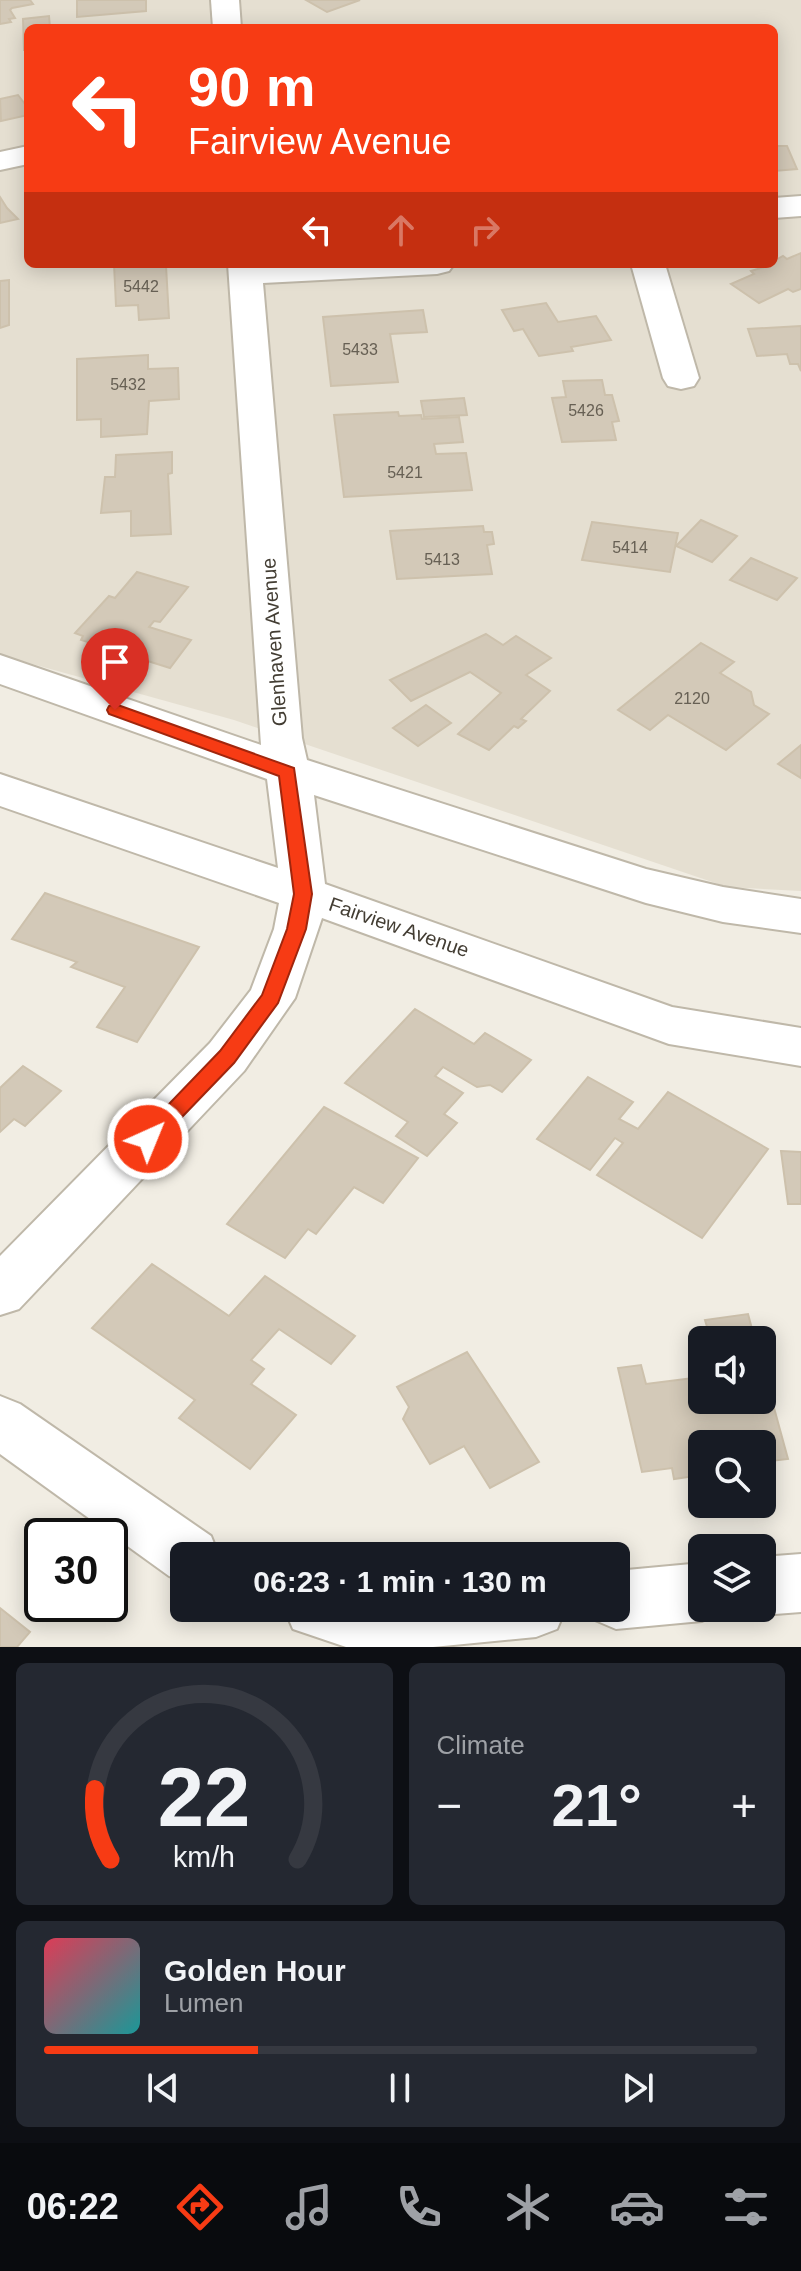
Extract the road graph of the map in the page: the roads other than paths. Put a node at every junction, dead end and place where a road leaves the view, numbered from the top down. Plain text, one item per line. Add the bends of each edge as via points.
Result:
1 (225, 0) edge
2 (227, 24) edge
3 (24, 156) edge
4 (0, 161) edge
5 (801, 206) edge
6 (778, 208) edge
7 (284, 268) edge
8 (649, 268) edge
9 (246, 269) edge
10 (681, 378) dead end
11 (0, 669) edge
12 (288, 772) junction
13 (0, 790) edge
14 (303, 894) junction
15 (801, 916) edge
16 (801, 1047) edge
17 (0, 1292) edge
18 (0, 1422) edge
19 (170, 1542) edge
20 (801, 1583) edge
21 (776, 1585) edge
22 (688, 1593) edge
23 (630, 1599) edge
24 (391, 1622) edge
25 (349, 1626) edge

1 - 2 street
3 - 4 street
5 - 6 street
7 - 9 street
8 - 10 street
9 - 12 street, Glenhaven Avenue via 281,738
11 - 12 street
12 - 14 street, Glenhaven Avenue
12 - 15 street via 680,897
13 - 14 street, Fairview Avenue
14 - 16 street, Fairview Avenue via 669,1025
14 - 17 street, Glenhaven Avenue via 297,929 271,998 227,1057
18 - 19 street
20 - 21 street
22 - 23 street
24 - 25 street

